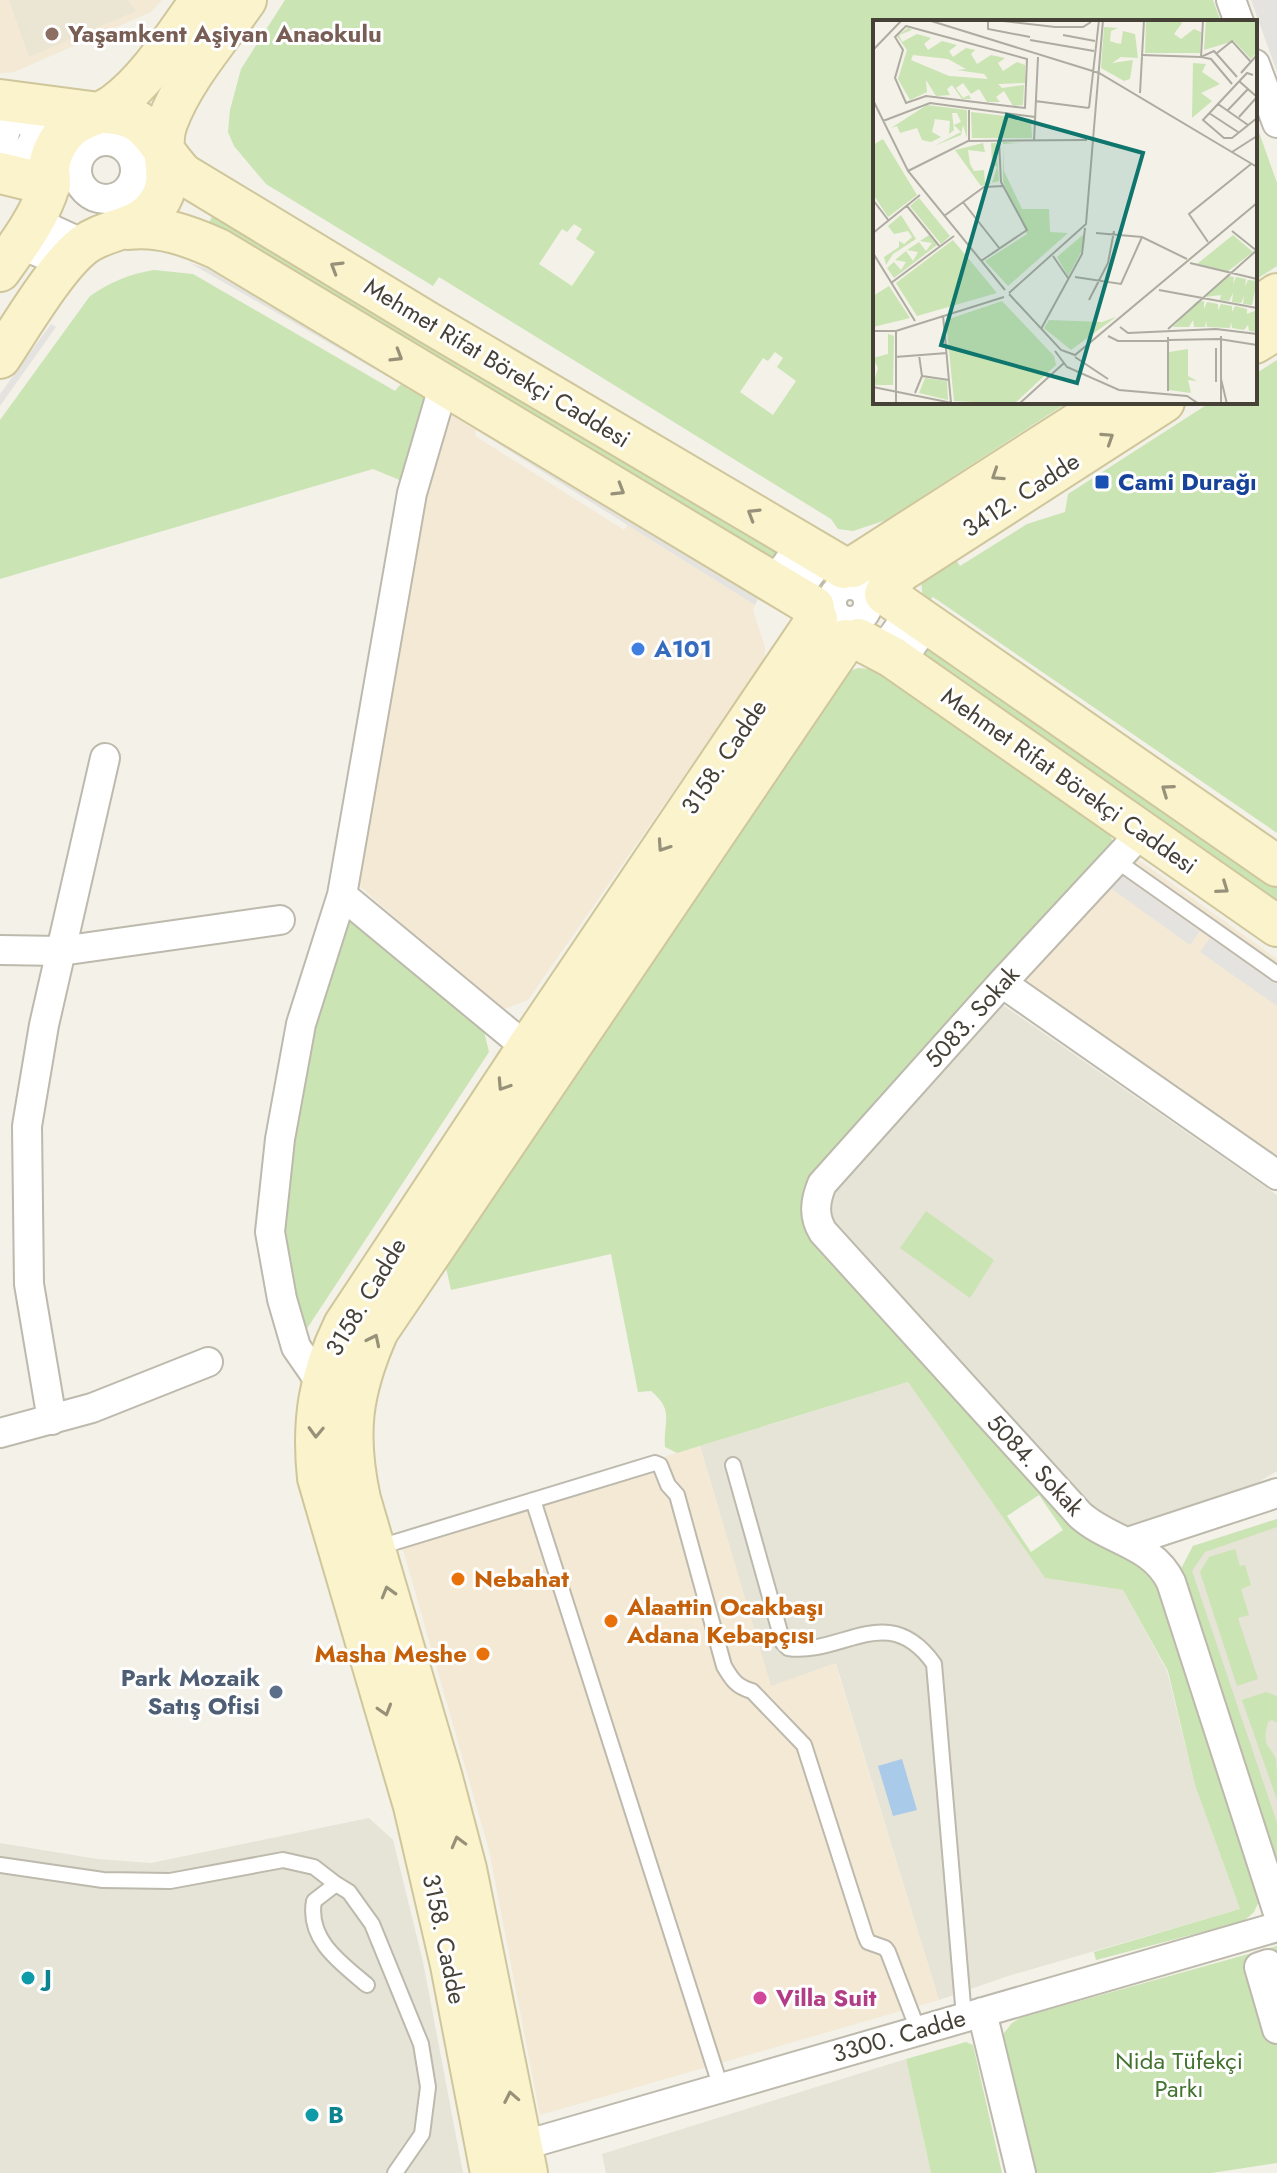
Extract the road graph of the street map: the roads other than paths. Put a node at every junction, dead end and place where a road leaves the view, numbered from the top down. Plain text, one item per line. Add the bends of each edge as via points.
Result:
1 (201, 0) edge
2 (246, 0) edge
3 (1231, 0) edge
4 (1238, 20) edge
5 (1257, 69) edge
6 (0, 100) edge
7 (1277, 123) edge
8 (95, 129) junction
9 (162, 145) junction
10 (0, 173) edge
11 (50, 185) junction
12 (104, 233) junction
13 (0, 271) edge
14 (1277, 294) edge
15 (1257, 308) edge
16 (1277, 329) edge
17 (1257, 342) edge
18 (0, 358) edge
19 (444, 384) junction
20 (1107, 404) edge
21 (1161, 404) edge
22 (885, 594) junction
23 (838, 609) junction
24 (105, 758) dead end
25 (1130, 846) junction
26 (1277, 866) edge
27 (342, 895) junction
28 (280, 920) dead end
29 (1277, 926) edge
30 (0, 950) edge
31 (61, 951) junction
32 (1277, 974) edge
33 (1002, 983) junction
34 (527, 1048) junction
35 (1277, 1175) edge
36 (816, 1211) joint
37 (208, 1362) dead end
38 (321, 1383) junction
39 (52, 1420) junction
40 (0, 1433) edge
41 (733, 1465) dead end
42 (1277, 1493) edge
43 (533, 1500) junction
44 (1128, 1542) junction
45 (358, 1553) junction
46 (0, 1865) edge
47 (336, 1884) junction
48 (1277, 1910) edge
49 (1270, 1938) edge
50 (367, 1985) dead end
51 (1277, 1996) edge
52 (973, 2014) junction
53 (1277, 2029) edge
54 (918, 2030) junction
55 (721, 2088) junction
56 (524, 2160) edge
57 (395, 2173) edge
58 (491, 2173) edge
59 (1021, 2173) edge

1 - 8 street
2 - 9 street via 181,93
3 - 4 street
5 - 7 street
6 - 8 street
8 - 9 street via 114,113 142,123
8 - 11 street via 81,119 65,131 54,147
9 - 12 street via 167,185 159,203 146,219
23 -> 9 street, Mehmet Rifat Börekçi Caddesi via 183,174
10 - 11 street
11 - 12 street via 71,218
11 - 13 street
12 - 18 street via 66,263
12 -> 19 street, Mehmet Rifat Börekçi Caddesi via 147,227 218,249
14 - 15 street
16 - 17 street
19 -> 23 street, Mehmet Rifat Börekçi Caddesi
19 - 27 street via 412,493
20 -> 23 street, 3412. Cadde
22 -> 21 street, 3412. Cadde via 900,572
22 - 23 street, Mehmet Rifat Börekçi Caddesi via 873,575
22 - 23 street via 878,627
26 -> 22 street, Mehmet Rifat Börekçi Caddesi
23 - 25 street, Mehmet Rifat Börekçi Caddesi
23 -> 34 street, 3158. Cadde
45 -> 23 street, 3158. Cadde via 360,1499 351,1428 356,1395 378,1331
24 - 31 street
25 -> 29 street, Mehmet Rifat Börekçi Caddesi
25 - 32 lane
25 - 33 street, 5083. Sokak
27 - 34 street
27 - 38 street via 301,1024 270,1232 296,1347
28 - 31 street
30 - 31 street
31 - 39 street via 27,1126 29,1284
33 - 35 street
33 - 36 street, 5083. Sokak via 822,1184
34 -> 38 street, 3158. Cadde via 344,1325
36 - 44 street, 5084. Sokak via 823,1232 1080,1515 1102,1532
37 - 39 street
38 -> 45 street, 3158. Cadde via 318,1478
39 - 40 street
41 - 52 lane via 788,1648 883,1632 910,1641 934,1664
42 - 44 street
43 - 45 lane
43 - 54 lane via 660,1465 677,1495 724,1666 740,1688 752,1691 804,1745 865,1935 888,1952
43 - 55 lane
44 - 48 street, 5084. Sokak via 1158,1561 1171,1582
56 -> 45 street, 3158. Cadde via 466,1869
45 -> 58 street, 3158. Cadde via 451,1965
46 - 47 lane via 103,1880 170,1881 283,1860 314,1867
47 - 50 lane via 314,1901 316,1933
47 - 57 lane via 349,1892 372,1924 421,2044 428,2087 422,2134
49 - 52 street, 3300. Cadde
51 - 53 street via 1268,1964 1259,1967
52 - 54 street, 3300. Cadde
52 - 59 street
54 - 55 street, 3300. Cadde
55 - 56 street, 3300. Cadde

